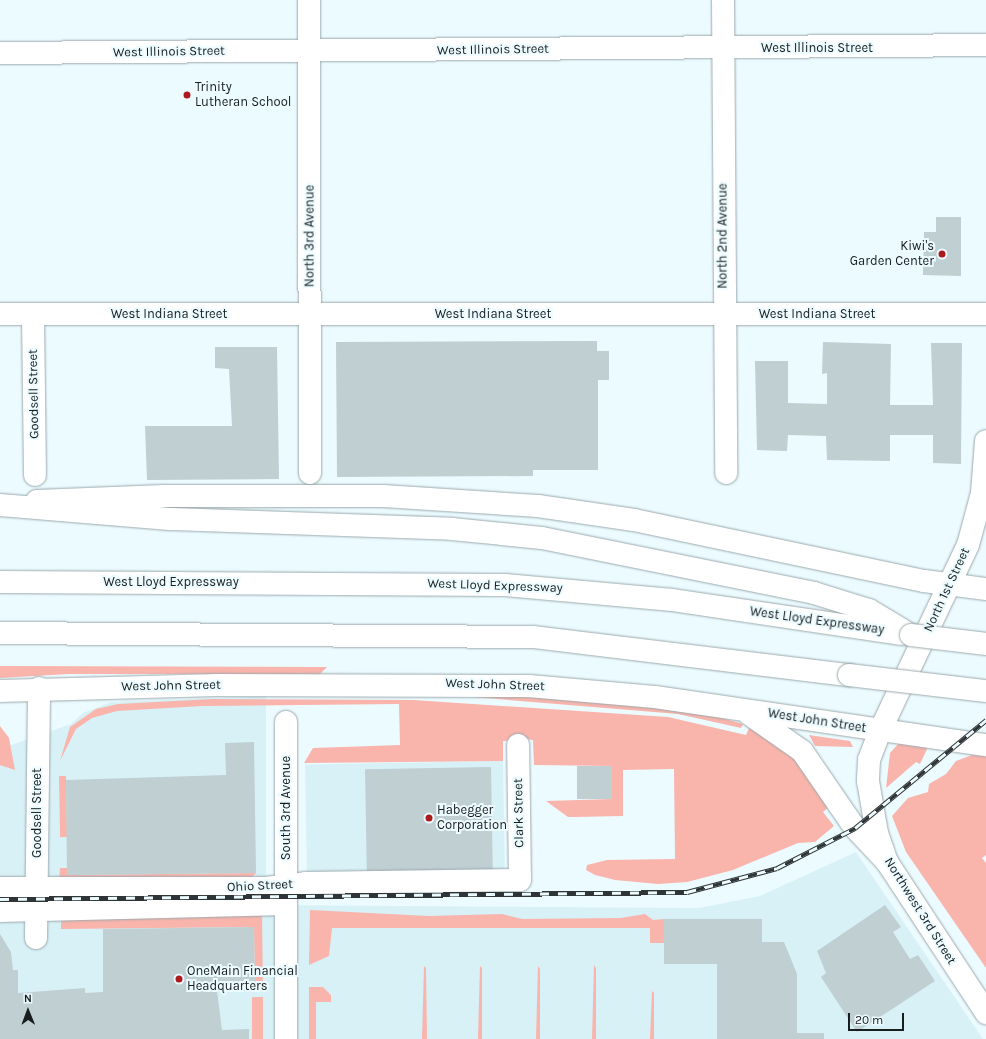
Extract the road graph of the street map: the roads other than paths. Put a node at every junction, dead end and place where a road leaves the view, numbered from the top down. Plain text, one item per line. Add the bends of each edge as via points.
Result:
1 (309, 0) edge
2 (723, 0) edge
3 (986, 45) edge
4 (723, 49) junction
5 (310, 50) junction
6 (0, 53) edge
7 (0, 314) edge
8 (33, 314) junction
9 (310, 314) junction
10 (723, 314) junction
11 (986, 314) edge
12 (986, 441) edge
13 (310, 473) dead end
14 (726, 473) dead end
15 (35, 475) dead end
16 (0, 503) edge
17 (0, 582) edge
18 (950, 586) junction
19 (986, 589) edge
20 (0, 633) edge
21 (911, 635) junction
22 (986, 644) edge
23 (38, 688) junction
24 (0, 691) edge
25 (986, 691) edge
26 (740, 709) junction
27 (286, 722) dead end
28 (880, 731) junction
29 (518, 745) dead end
30 (986, 745) edge
31 (887, 862) junction
32 (520, 880) joint
33 (0, 888) edge
34 (37, 888) junction
35 (286, 896) junction
36 (0, 911) edge
37 (37, 911) junction
38 (36, 938) dead end
39 (986, 1013) edge
40 (286, 1039) edge

1 - 5 main road, North 3rd Avenue
2 - 4 main road, North 2nd Avenue
3 - 4 main road, West Illinois Street
4 - 5 main road, West Illinois Street
4 - 10 main road, North 2nd Avenue
5 - 6 main road, West Illinois Street
5 - 9 main road, North 3rd Avenue
7 - 8 main road, West Indiana Street
8 - 9 main road, West Indiana Street
8 - 15 main road, Goodsell Street
9 - 10 main road, West Indiana Street
9 - 13 main road, North 3rd Avenue
10 - 11 main road, West Indiana Street
10 - 14 main road, North 2nd Avenue
12 - 18 main road, North 1st Street via 982,493 968,545
16 - 18 main road via 164,496 383,496 538,506 634,520
16 - 21 main road via 172,519 494,532 633,554 814,593 868,610
17 - 21 main road, West Lloyd Expressway via 505,585 672,600
18 - 19 main road
18 - 28 main road, North 1st Street
20 - 25 main road, bridge via 532,637
21 - 22 main road, West Lloyd Expressway, bridge
23 - 24 main road, West John Street
23 - 26 main road, West John Street via 529,686
23 - 34 main road, Goodsell Street
26 - 28 main road, West John Street
26 - 31 main road via 802,751 855,828
27 - 35 main road, South 3rd Avenue
28 - 30 main road, West John Street
28 - 31 main road, Northwest 3rd Street via 869,760 868,781 873,816
29 - 32 main road, Clark Street
31 - 39 main road, Northwest 3rd Street
32 - 35 main road, Ohio Street via 306,883
33 - 34 main road, Ohio Street
34 - 35 main road, Ohio Street
34 - 37 main road, Goodsell Street
35 - 37 main road, Ohio Street
35 - 40 main road, South 3rd Avenue
36 - 37 main road, Ohio Street
37 - 38 main road, Goodsell Street

